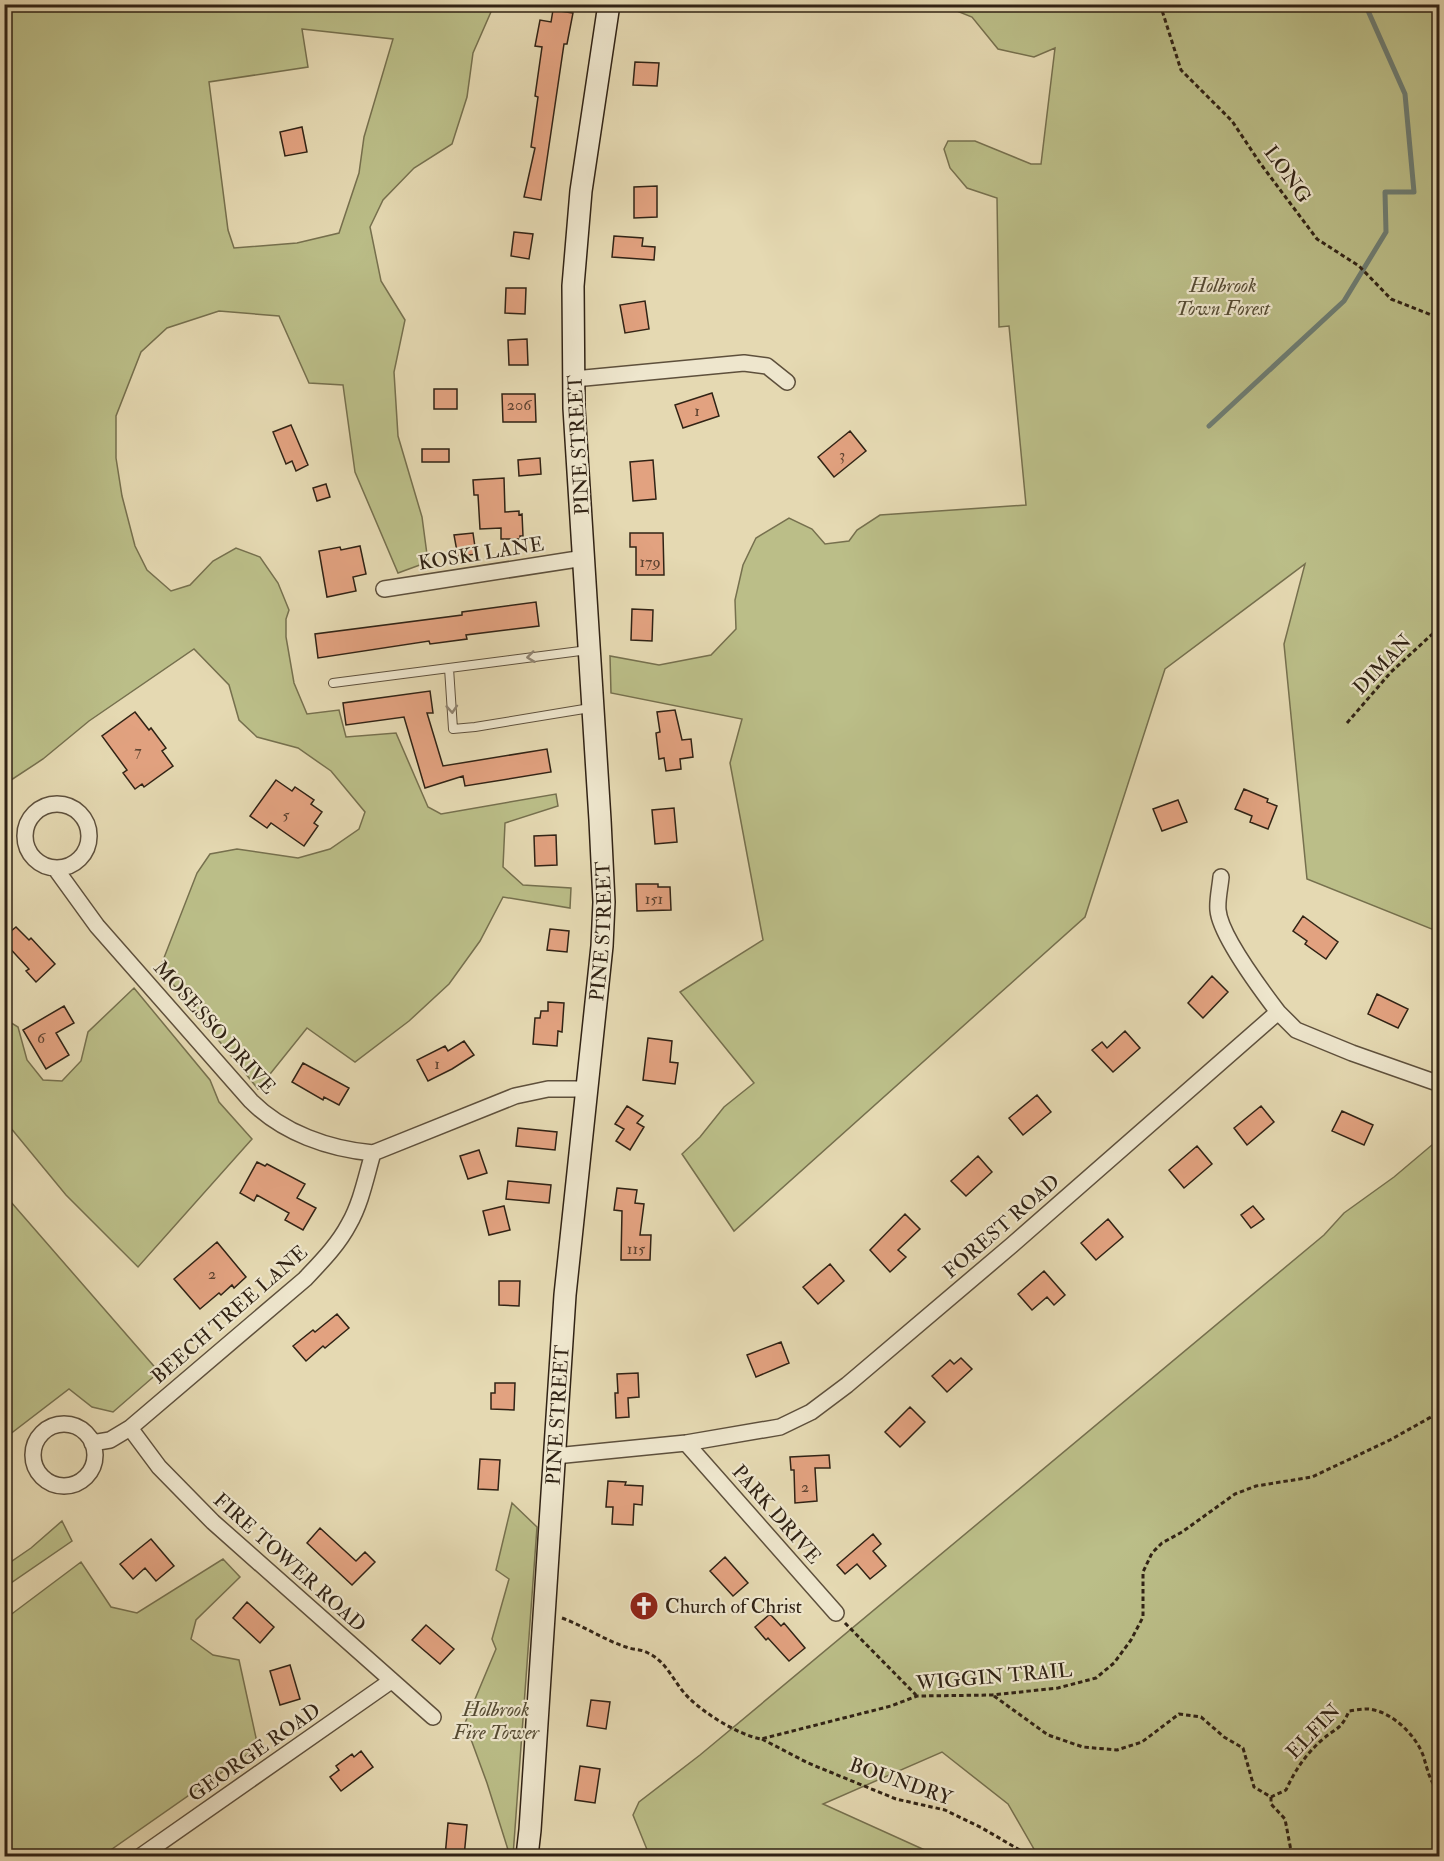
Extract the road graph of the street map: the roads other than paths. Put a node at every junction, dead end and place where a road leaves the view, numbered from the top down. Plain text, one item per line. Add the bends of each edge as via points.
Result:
1 (609, 4) edge
2 (574, 379) junction
3 (787, 382) dead end
4 (584, 558) junction
5 (384, 589) dead end
6 (589, 650) junction
7 (449, 668) junction
8 (333, 683) dead end
9 (593, 708) junction
10 (55, 868) junction
11 (1221, 877) dead end
12 (1278, 1012) junction
13 (1440, 1084) edge
14 (588, 1089) junction
15 (373, 1153) junction
16 (130, 1428) junction
17 (92, 1443) junction
18 (686, 1443) junction
19 (555, 1456) junction
20 (836, 1613) road end
21 (391, 1681) junction
22 (433, 1717) dead end
23 (141, 1857) edge
24 (527, 1857) edge

1 - 2 main road, PINE STREET via 581,191 573,286
2 - 3 street via 744,363 767,366
2 - 4 main road, PINE STREET
4 - 5 street, KOSKI LANE
4 - 6 main road, PINE STREET
6 -> 7 lane
6 - 9 main road, PINE STREET
7 - 8 lane
7 -> 9 lane via 453,729
9 - 14 main road, PINE STREET via 604,902
10 - 10 street, MOSESSO DRIVE via 75,862 87,846 88,835 81,816 63,805 43,807 34,813 25,832 29,852 45,866
10 - 15 street, MOSESSO DRIVE via 97,926 265,1115 299,1135
11 - 12 street via 1218,911 1226,934
12 - 13 street via 1296,1029
12 - 18 street, FOREST ROAD via 1012,1245 811,1412 780,1427
14 - 15 street via 548,1089 524,1094
14 - 19 main road, PINE STREET via 565,1295
15 - 16 street, BEECH TREE LANE via 350,1224 325,1257 305,1279
16 - 17 street, BEECH TREE LANE via 110,1440
16 - 21 street, FIRE TOWER ROAD via 182,1492
17 - 17 street via 80,1428 50,1426 36,1440 36,1470 52,1483 72,1485 82,1480 94,1463
18 - 19 street, FOREST ROAD
18 - 20 street, PARK DRIVE
19 - 24 main road, PINE STREET
21 - 22 street, FIRE TOWER ROAD
21 - 23 street, GEORGE ROAD

